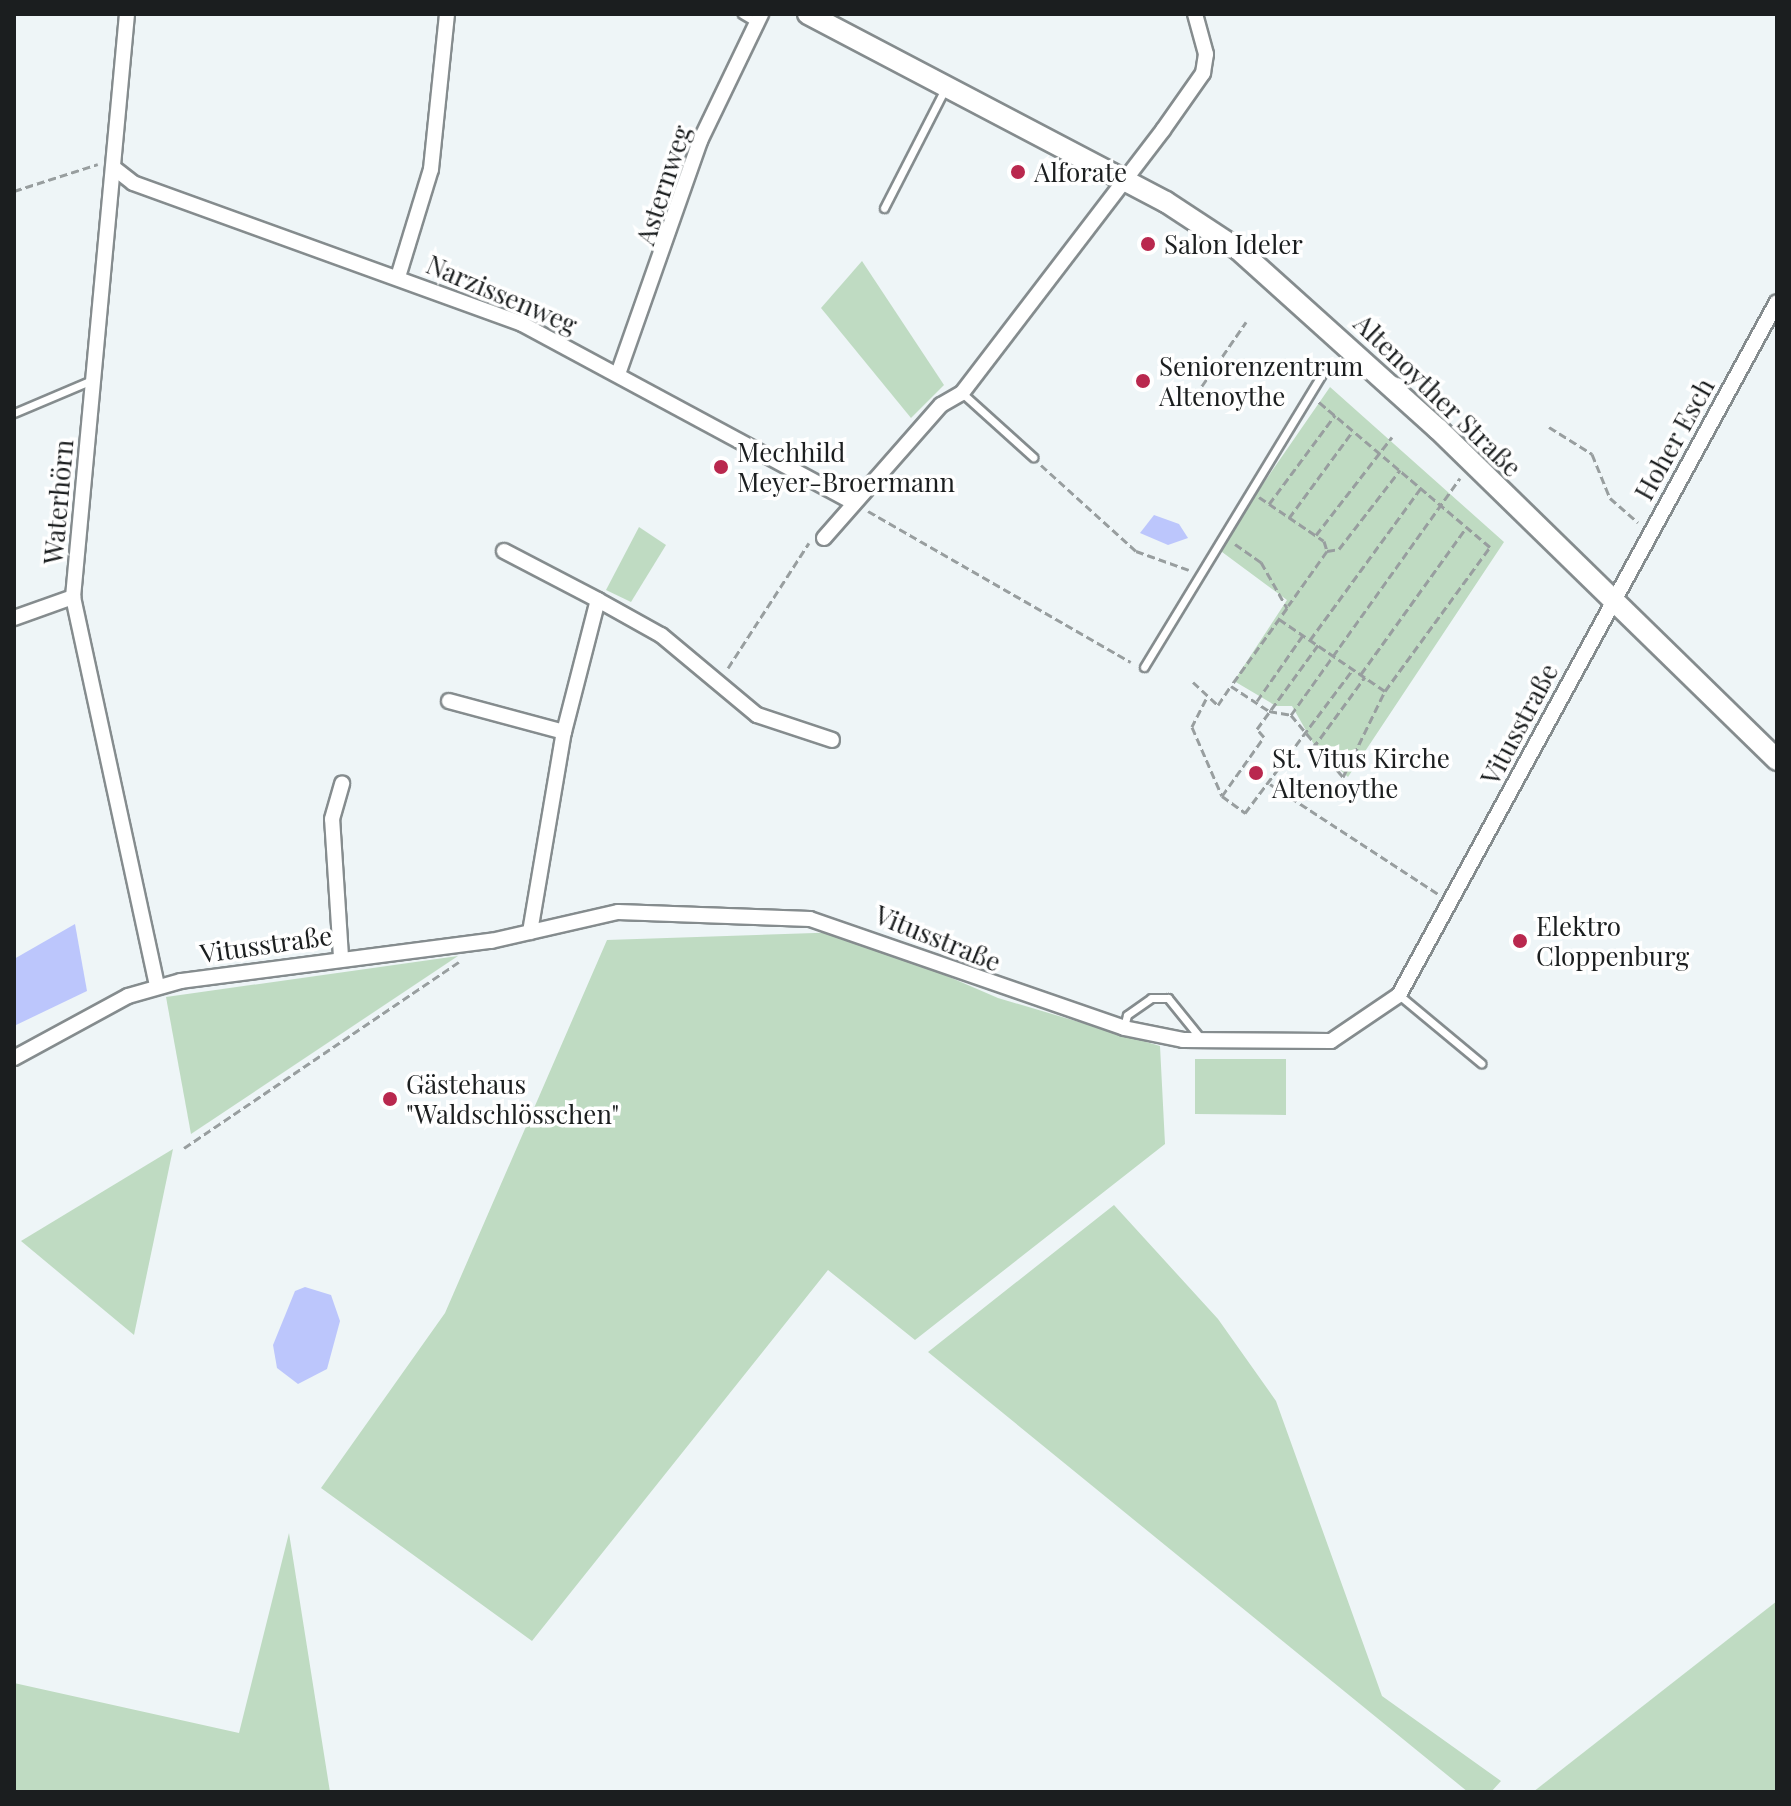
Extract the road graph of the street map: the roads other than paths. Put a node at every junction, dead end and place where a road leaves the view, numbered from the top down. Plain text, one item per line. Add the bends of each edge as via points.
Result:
1 (127, 14) edge
2 (447, 14) edge
3 (742, 14) edge
4 (808, 14) edge
5 (1195, 14) edge
6 (759, 18) edge
7 (946, 87) junction
8 (114, 168) junction
9 (1121, 179) junction
10 (884, 208) dead end
11 (398, 277) junction
12 (1777, 302) edge
13 (618, 374) junction
14 (1322, 374) dead end
15 (94, 379) junction
16 (962, 393) junction
17 (14, 413) edge
18 (1033, 457) road end
19 (854, 503) junction
20 (824, 538) road end
21 (504, 551) dead end
22 (73, 597) junction
23 (598, 600) junction
24 (1613, 600) junction
25 (14, 618) edge
26 (1144, 667) road end
27 (449, 701) dead end
28 (564, 732) junction
29 (832, 740) dead end
30 (1777, 760) edge
31 (342, 783) dead end
32 (530, 932) junction
33 (341, 957) junction
34 (157, 987) junction
35 (1399, 995) junction
36 (1124, 1028) junction
37 (1202, 1040) junction
38 (14, 1058) edge
39 (1481, 1063) dead end

1 - 8 street, Waterhörn
2 - 11 street via 431,169
3 - 6 lane
4 - 7 main road, Altenoyther Straße
5 - 9 street via 1206,54 1203,73
6 - 13 street, Asternweg via 700,141
7 - 9 main road, Altenoyther Straße
7 - 10 lane
8 - 11 street, Narzissenweg via 133,183
8 - 15 street, Waterhörn
9 - 16 street
9 - 24 main road, Altenoyther Straße via 1200,222 1272,276
11 - 13 street, Narzissenweg via 522,324
12 - 24 street, Hoher Esch
13 - 19 street, Narzissenweg
14 - 26 lane
15 - 17 lane
15 - 22 street, Waterhörn
16 - 18 lane
16 - 19 street via 941,405
19 - 20 street via 846,521
21 - 23 street via 584,586
22 - 25 street
22 - 34 street, Waterhörn
23 - 28 street
23 - 29 street via 661,635 757,715
24 - 30 main road, Altenoyther Straße
24 - 35 street, Vitusstraße
27 - 28 street
28 - 32 street
31 - 33 street via 332,819
32 - 33 street, Vitusstraße
32 - 36 street, Vitusstraße via 618,912 810,919
33 - 34 street, Vitusstraße
34 - 38 street, Vitusstraße
35 - 37 street, Vitusstraße via 1331,1041
35 - 39 lane
36 - 37 street, Vitusstraße
36 - 37 lane via 1127,1015 1151,998 1168,998

